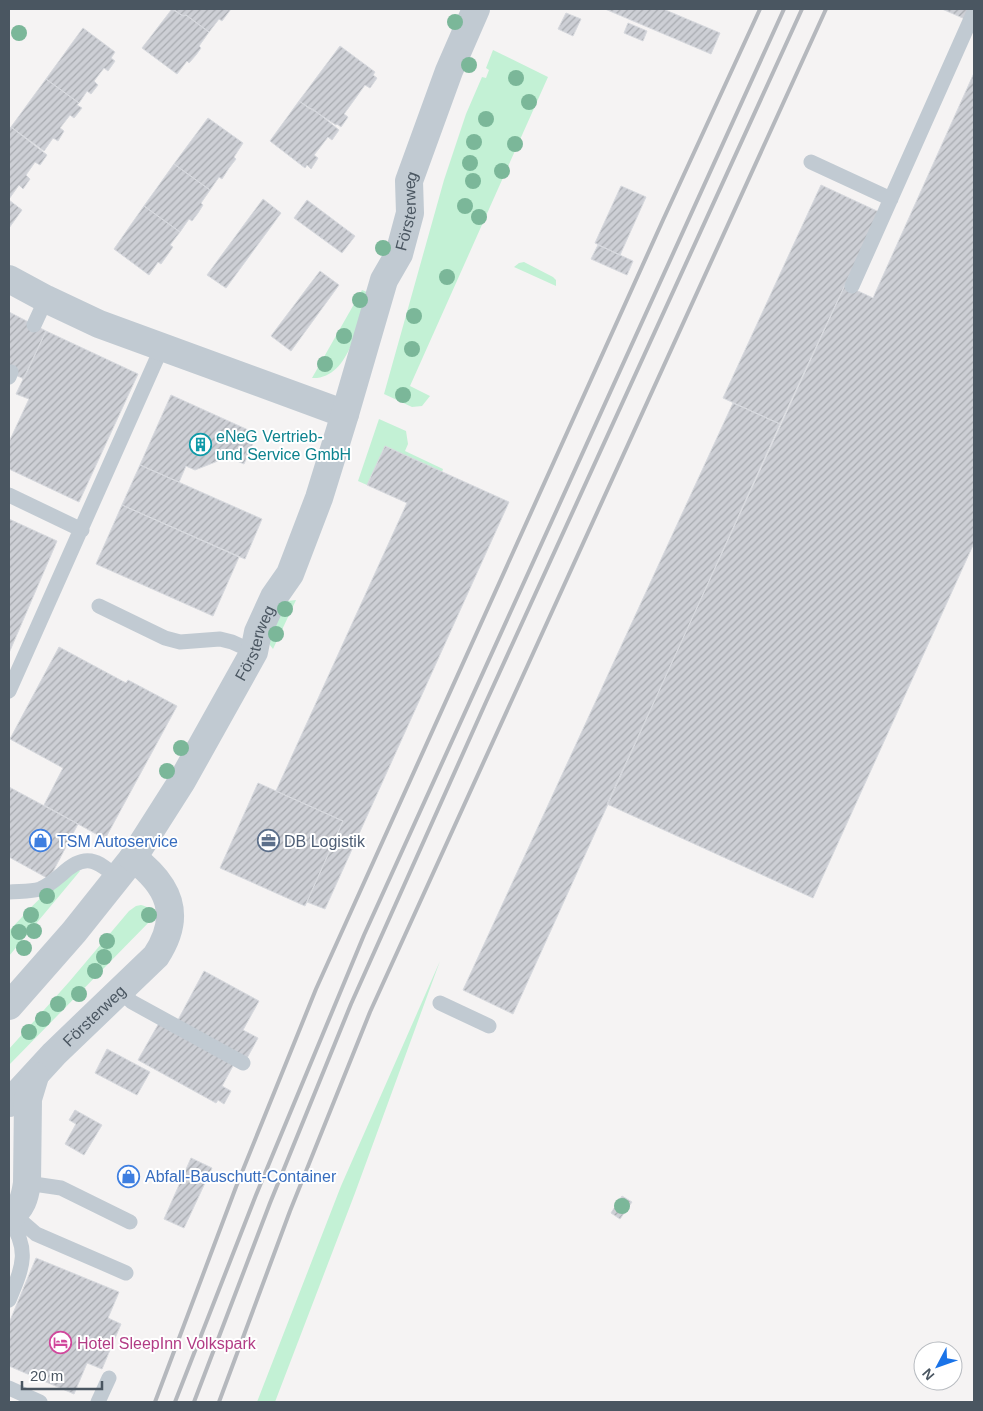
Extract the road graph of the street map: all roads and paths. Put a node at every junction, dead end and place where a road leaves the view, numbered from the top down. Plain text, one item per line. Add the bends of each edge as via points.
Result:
1 (476, 9) edge
2 (974, 12) edge
3 (812, 162) dead end
4 (892, 199) junction
5 (9, 279) edge
6 (852, 286) dead end
7 (46, 299) junction
8 (34, 324) dead end
9 (162, 348) junction
10 (345, 414) junction
11 (9, 495) edge
12 (82, 530) junction
13 (99, 606) dead end
14 (254, 652) junction
15 (9, 691) edge
16 (126, 868) junction
17 (9, 892) edge
18 (120, 992) junction
19 (440, 1004) dead end
20 (9, 1006) edge
21 (489, 1026) dead end
22 (243, 1063) dead end
23 (37, 1073) junction
24 (9, 1103) edge
25 (27, 1182) junction
26 (10, 1217) edge
27 (130, 1222) dead end
28 (126, 1273) dead end
29 (9, 1300) edge
30 (109, 1378) dead end
31 (9, 1388) edge
32 (40, 1402) edge
33 (98, 1402) edge

1 - 10 street, Försterweg via 446,77 409,181 410,213 399,254 384,280
2 - 4 lane
3 - 4 lane
4 - 6 lane
5 - 7 street
7 - 8 lane
7 - 9 street
9 - 10 street
9 - 12 lane
10 - 14 street, Försterweg via 319,498 290,574 274,597 258,632
11 - 12 lane
12 - 15 lane
13 - 14 lane via 165,638 180,642 220,639
14 - 16 street, Försterweg via 182,780
16 - 17 lane via 84,860 76,862 39,890
16 - 18 street, Försterweg via 152,874 169,907 169,926 156,956
16 - 20 street, Försterweg
18 - 22 lane via 132,1002
18 - 23 street, Försterweg
19 - 21 lane
23 - 24 street, Försterweg
23 - 25 street, Försterweg via 28,1099
25 - 26 street, Försterweg via 23,1201
25 - 27 lane via 61,1188
26 - 28 lane via 36,1234
26 - 29 lane via 22,1245 23,1259
30 - 33 lane
31 - 32 lane

